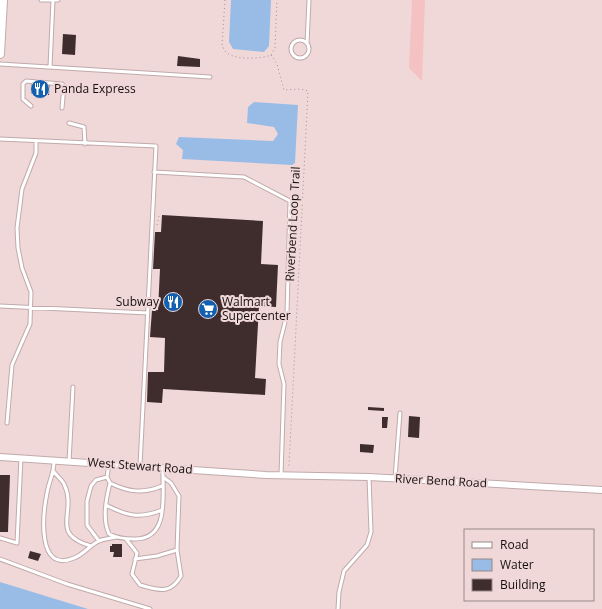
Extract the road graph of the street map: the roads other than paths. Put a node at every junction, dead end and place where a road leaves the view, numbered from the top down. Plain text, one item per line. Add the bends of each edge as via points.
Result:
1 (3, 0) edge
2 (41, 0) edge
3 (53, 0) edge
4 (58, 0) edge
5 (309, 0) edge
6 (307, 44) junction
7 (0, 54) edge
8 (0, 64) edge
9 (50, 67) junction
10 (210, 77) dead end
11 (30, 106) dead end
12 (62, 108) dead end
13 (69, 123) dead end
14 (0, 139) edge
15 (36, 142) junction
16 (85, 144) junction
17 (154, 172) junction
18 (0, 306) edge
19 (30, 308) junction
20 (148, 313) junction
21 (73, 387) dead end
22 (400, 413) dead end
23 (7, 423) dead end
24 (0, 457) edge
25 (21, 458) junction
26 (54, 460) junction
27 (69, 462) junction
28 (109, 464) junction
29 (140, 466) junction
30 (164, 468) junction
31 (54, 472) junction
32 (280, 475) junction
33 (107, 477) junction
34 (369, 477) junction
35 (163, 478) junction
36 (396, 478) junction
37 (110, 484) junction
38 (162, 486) junction
39 (602, 490) edge
40 (106, 505) junction
41 (162, 510) junction
42 (117, 537) junction
43 (0, 538) edge
44 (126, 539) junction
45 (99, 541) junction
46 (92, 546) junction
47 (177, 550) junction
48 (0, 559) edge
49 (135, 559) junction
50 (150, 609) edge
51 (338, 609) edge

1 - 7 street
2 - 3 lane
3 - 4 lane
3 - 9 lane
5 - 6 lane
6 - 6 lane via 303,41 295,42 291,49 292,54 299,58 305,57 308,53
8 - 9 lane
9 - 10 lane
11 - 12 lane via 23,99 23,84 26,81 62,84
13 - 16 lane via 84,127
14 - 15 lane
15 - 16 lane
15 - 19 lane via 36,153 22,189 17,228 20,261 31,292
16 - 17 lane via 156,146
17 - 20 lane
17 - 32 lane via 244,177 290,201 287,314 280,342 279,364 284,384
18 - 19 lane
19 - 20 lane
19 - 23 lane via 30,324 12,365
20 - 29 lane
21 - 27 lane
22 - 36 lane
24 - 25 street, West Stewart Road
25 - 26 street, West Stewart Road
25 - 43 lane via 17,543
26 - 27 street, West Stewart Road
26 - 31 lane
27 - 28 street, West Stewart Road
28 - 29 street, West Stewart Road
28 - 33 lane
29 - 30 street, West Stewart Road
30 - 32 street, West Stewart Road
30 - 35 lane
31 - 46 lane via 64,485 68,499 67,530 72,539
31 - 46 lane via 47,492 44,525 46,548 50,556 61,561 73,559
32 - 34 street, River Bend Road
33 - 37 lane
33 - 45 lane via 96,480 91,486 87,501 87,525
34 - 36 street, River Bend Road
34 - 51 lane via 371,532 367,545 344,571
35 - 38 lane
35 - 47 lane via 171,483 179,496
36 - 39 street, River Bend Road
37 - 38 lane via 134,492 145,492
37 - 40 lane
38 - 41 lane
40 - 41 lane via 119,512 134,515 148,516
40 - 42 lane via 106,528 110,534
41 - 44 lane via 153,534 137,539
42 - 44 lane
42 - 45 lane
44 - 49 lane via 136,553
45 - 46 lane
47 - 49 lane
47 - 49 lane via 181,576 175,586 161,591 140,585 132,574
48 - 50 lane via 67,584

